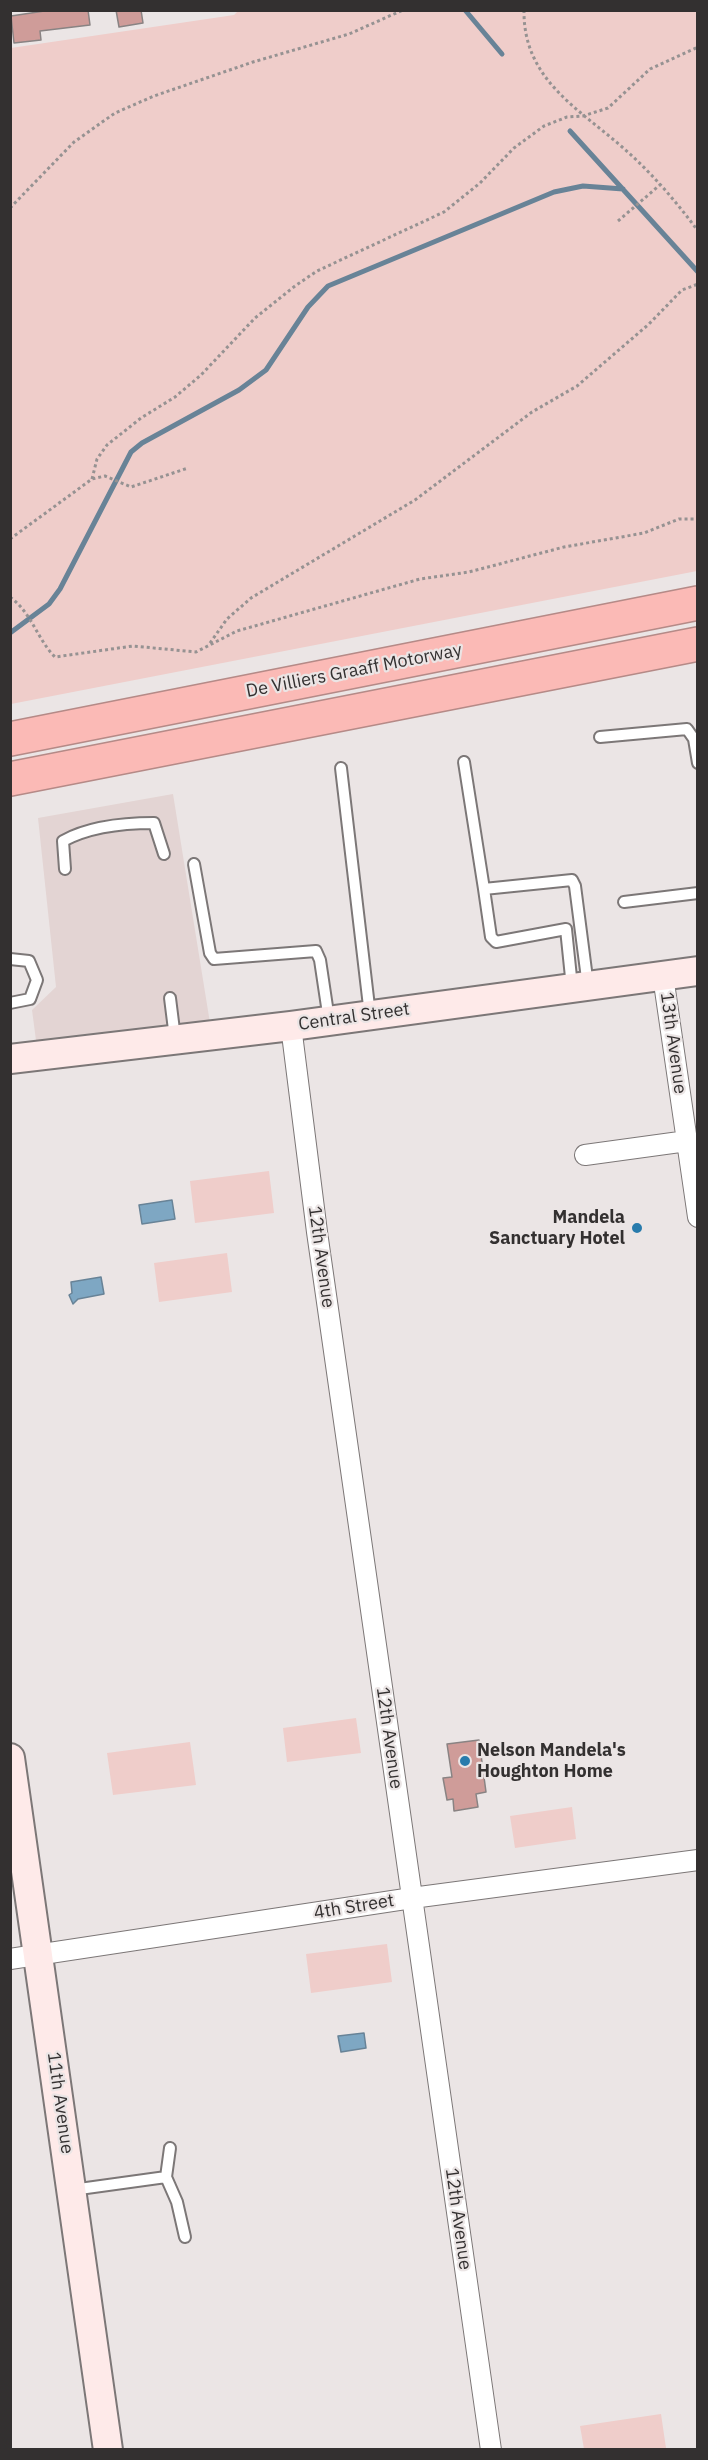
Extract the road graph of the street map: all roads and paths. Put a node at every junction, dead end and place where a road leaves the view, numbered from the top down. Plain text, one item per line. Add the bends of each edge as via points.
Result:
1 (404, 10) edge
2 (524, 10) edge
3 (698, 47) edge
4 (583, 116) junction
5 (661, 184) junction
6 (10, 207) edge
7 (618, 221) dead end
8 (698, 231) edge
9 (697, 284) edge
10 (188, 468) dead end
11 (92, 479) junction
12 (698, 519) edge
13 (10, 539) edge
14 (10, 597) edge
15 (698, 603) edge
16 (209, 644) junction
17 (698, 644) edge
18 (600, 737) dead end
19 (10, 739) edge
20 (464, 762) dead end
21 (698, 763) edge
22 (341, 768) dead end
23 (10, 779) edge
24 (164, 854) dead end
25 (194, 864) dead end
26 (65, 869) dead end
27 (484, 889) junction
28 (698, 893) edge
29 (624, 902) dead end
30 (582, 927) junction
31 (566, 929) junction
32 (10, 959) edge
33 (698, 971) edge
34 (663, 976) junction
35 (580, 987) junction
36 (170, 998) dead end
37 (10, 1003) edge
38 (370, 1015) junction
39 (329, 1021) junction
40 (291, 1026) junction
41 (175, 1038) junction
42 (10, 1059) edge
43 (687, 1141) junction
44 (585, 1155) dead end
45 (698, 1217) edge
46 (10, 1758) edge
47 (698, 1860) edge
48 (412, 1899) junction
49 (40, 1955) junction
50 (10, 1959) edge
51 (170, 2148) dead end
52 (166, 2177) junction
53 (72, 2191) junction
54 (185, 2237) dead end
55 (108, 2450) edge
56 (491, 2450) edge

1 - 6 path via 349,34 253,62 115,113 74,142
2 - 4 path via 526,37 538,68 560,96
3 - 4 path via 650,69 608,108
4 - 5 path
4 - 11 path via 567,117 544,126 444,212 317,271 295,286 255,318 175,397 107,445 97,459
5 - 7 path
5 - 8 path
9 - 16 path via 682,290 577,386 532,412 415,500 251,598 227,619
10 - 11 path via 131,487 105,476
11 - 13 path
12 - 16 path via 679,519 644,533 420,579 237,631
14 - 16 path via 25,610 55,657 133,646 196,652
15 - 19 highway, De Villiers Graaff Motorway
17 - 23 highway
18 - 21 lane via 687,729 694,739
20 - 27 lane
22 - 38 lane
24 - 26 lane via 154,823 117,825 63,840
25 - 39 lane via 214,959 316,951
27 - 30 lane via 572,880
27 - 31 lane via 491,937 496,942
28 - 29 lane
30 - 31 lane
30 - 35 lane
31 - 35 lane
32 - 37 lane via 29,961 37,980 30,999
33 - 34 main road, Central Street
34 - 35 main road, Central Street
34 - 43 street, 13th Avenue
35 - 38 main road, Central Street
36 - 41 lane
38 - 39 main road, Central Street
39 - 40 main road, Central Street
40 - 41 main road, Central Street
40 - 48 street, 12th Avenue
41 - 42 main road, Central Street
43 - 44 street
43 - 45 street, 13th Avenue
46 - 49 main road, 11th Avenue
47 - 48 street, 4th Street
48 - 49 street, 4th Street
48 - 56 street, 12th Avenue
49 - 50 street, 4th Street
49 - 53 main road, 11th Avenue
51 - 52 lane
52 - 53 lane
52 - 54 lane
53 - 55 main road, 11th Avenue

